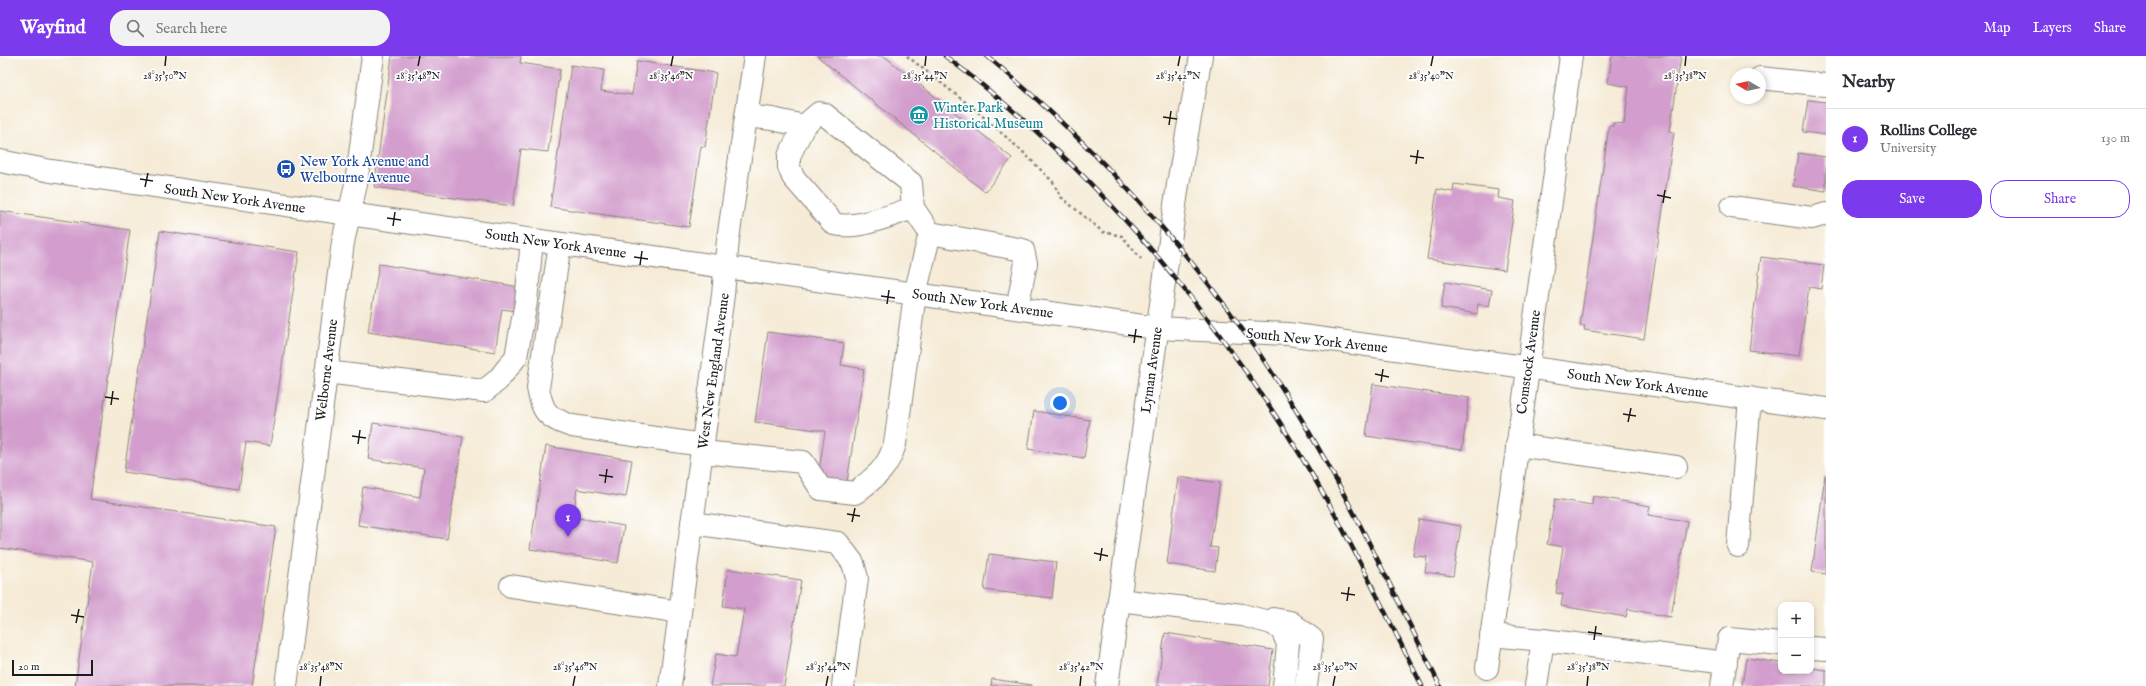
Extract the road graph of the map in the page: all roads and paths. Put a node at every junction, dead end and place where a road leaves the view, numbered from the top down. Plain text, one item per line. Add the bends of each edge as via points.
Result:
1 (373, 56) edge
2 (755, 56) edge
3 (907, 56) edge
4 (1201, 56) edge
5 (1571, 56) edge
6 (1766, 79) edge
7 (1826, 85) edge
8 (746, 116) junction
9 (804, 126) junction
10 (0, 161) edge
11 (1732, 207) dead end
12 (913, 208) junction
13 (349, 214) junction
14 (1826, 214) edge
15 (930, 233) junction
16 (532, 240) junction
17 (560, 244) junction
18 (1141, 259) dead end
19 (726, 267) junction
20 (915, 294) junction
21 (1017, 308) junction
22 (1157, 328) junction
23 (1528, 367) junction
24 (326, 372) junction
25 (1750, 398) junction
26 (1826, 409) edge
27 (1517, 445) junction
28 (702, 448) junction
29 (1676, 467) dead end
30 (692, 523) junction
31 (1738, 546) dead end
32 (511, 586) dead end
33 (1119, 600) junction
34 (680, 612) junction
35 (1242, 615) junction
36 (1491, 635) junction
37 (1543, 640) junction
38 (1778, 644) edge
39 (1814, 648) edge
40 (1826, 650) edge
41 (1726, 664) junction
42 (1487, 668) dead end
43 (286, 686) edge
44 (670, 686) edge
45 (843, 686) edge
46 (1107, 686) edge
47 (1284, 686) edge
48 (1306, 686) edge
49 (1536, 686) edge
50 (1722, 686) edge

1 - 13 street, Welborne Avenue via 356,184
2 - 8 street, West New England Avenue
3 - 18 path via 978,112 1024,153 1052,182 1061,197 1103,232 1122,236
4 - 22 street, Lyman Avenue via 1180,169
5 - 23 street, Comstock Avenue
6 - 7 street
8 - 9 street
8 - 19 street, West New England Avenue
9 - 12 street via 819,113 824,114 911,182
9 - 12 street via 789,156 788,167 793,177 834,224 843,227
10 - 13 street, South New York Avenue via 51,171
11 - 14 street via 1812,218
12 - 15 street
13 - 16 street, South New York Avenue
13 - 24 street, Welborne Avenue
15 - 20 street
15 - 21 street via 1024,250 1026,263
16 - 17 street, South New York Avenue
16 - 24 street via 526,302 516,357 498,380 484,391
17 - 19 street, South New York Avenue
17 - 28 street via 538,388 542,408 554,420 572,426
19 - 20 street, South New York Avenue
19 - 28 street, West New England Avenue
20 - 21 street, South New York Avenue
20 - 28 street via 895,444 882,472 855,493 821,489 803,462
21 - 22 street, South New York Avenue
22 - 23 street, South New York Avenue via 1288,334
22 - 33 street, Lyman Avenue
23 - 25 street, South New York Avenue
23 - 27 street, Comstock Avenue
24 - 43 street, Welborne Avenue
25 - 26 street, South New York Avenue
25 - 31 street
27 - 29 street
27 - 36 street, Comstock Avenue
28 - 30 street, West New England Avenue
30 - 34 street, West New England Avenue
30 - 45 street via 838,543 850,558 857,578
32 - 34 street
33 - 35 street
33 - 46 street, Lyman Avenue
34 - 44 street, West New England Avenue
35 - 47 street via 1272,623 1286,636 1288,652
35 - 48 street via 1290,622 1312,639
36 - 37 street
36 - 42 street, Comstock Avenue
37 - 41 street
37 - 49 street
38 - 41 street via 1729,639
39 - 40 street
41 - 50 street

